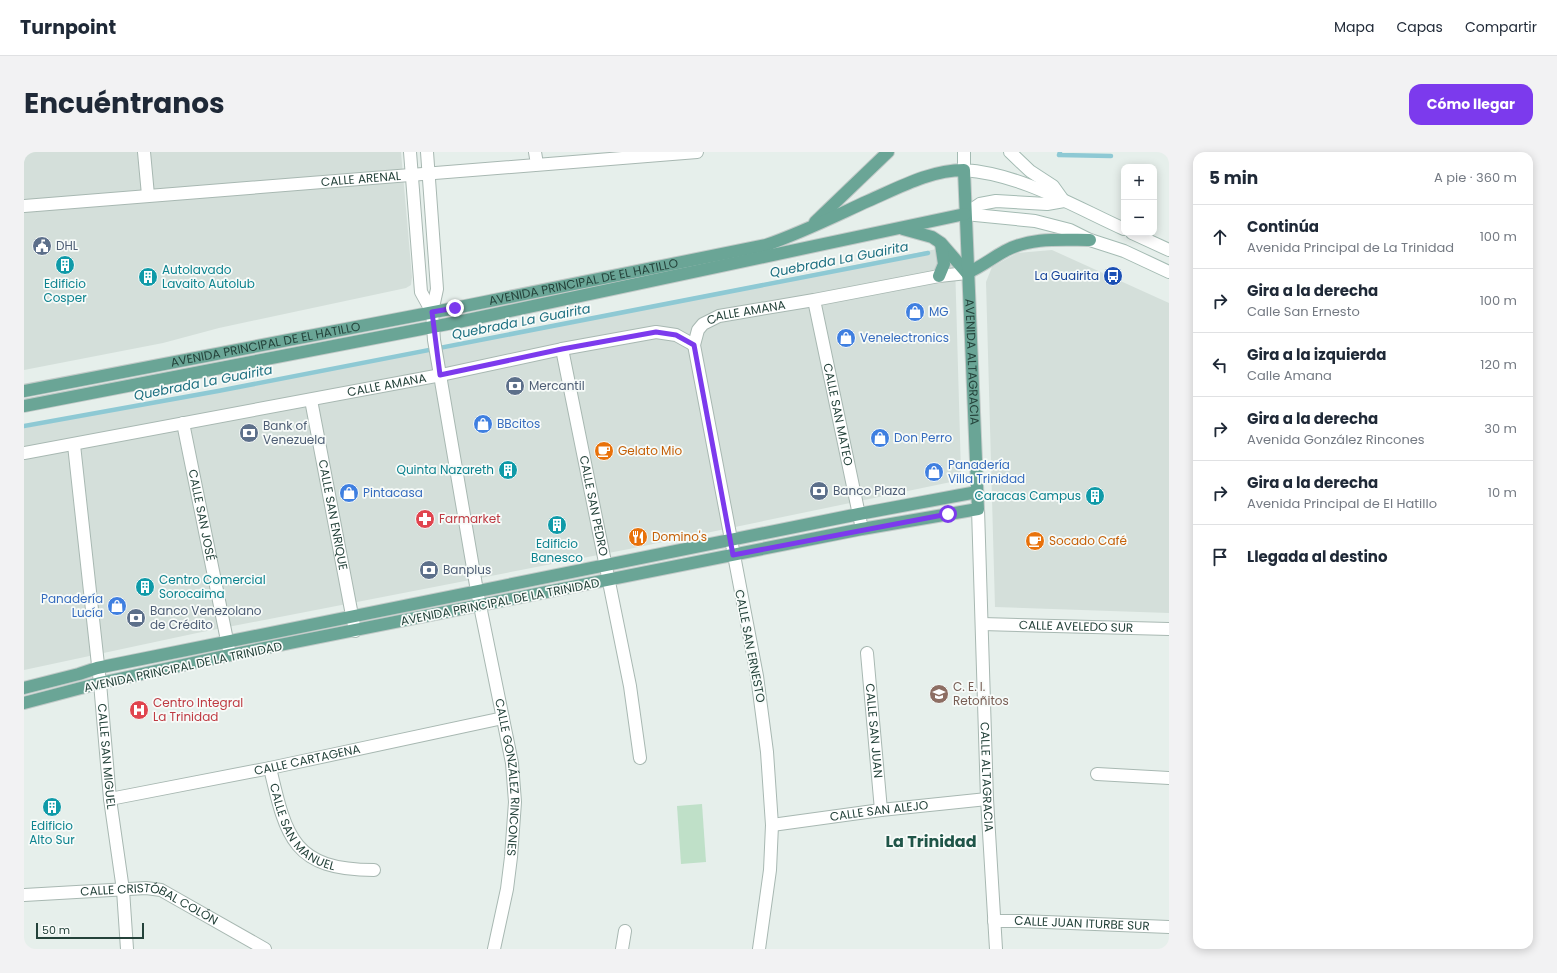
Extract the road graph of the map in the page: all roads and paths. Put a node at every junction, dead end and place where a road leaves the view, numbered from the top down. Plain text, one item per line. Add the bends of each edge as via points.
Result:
1 (144, 152) edge
2 (410, 152) edge
3 (427, 152) edge
4 (535, 152) edge
5 (697, 152) edge
6 (888, 152) edge
7 (964, 152) edge
8 (1010, 152) edge
9 (537, 164) junction
10 (964, 170) junction
11 (412, 174) junction
12 (429, 174) junction
13 (148, 196) junction
14 (1064, 201) junction
15 (24, 206) edge
16 (965, 214) junction
17 (811, 226) junction
18 (901, 228) junction
19 (1121, 228) edge
20 (1139, 236) edge
21 (1090, 240) junction
22 (941, 243) junction
23 (1169, 250) edge
24 (1169, 272) edge
25 (967, 273) junction
26 (939, 276) junction
27 (814, 300) junction
28 (432, 312) junction
29 (433, 327) junction
30 (694, 345) junction
31 (562, 349) junction
32 (440, 374) junction
33 (24, 391) edge
34 (311, 400) junction
35 (24, 406) edge
36 (183, 423) junction
37 (74, 445) junction
38 (24, 453) edge
39 (977, 492) junction
40 (978, 509) junction
41 (859, 514) junction
42 (862, 530) junction
43 (730, 540) junction
44 (733, 555) junction
45 (604, 566) junction
46 (607, 580) junction
47 (477, 590) junction
48 (480, 605) junction
49 (351, 616) junction
50 (982, 624) junction
51 (1169, 629) edge
52 (355, 631) junction
53 (227, 640) junction
54 (867, 652) dead end
55 (230, 655) junction
56 (97, 668) junction
57 (100, 682) junction
58 (24, 688) edge
59 (24, 703) edge
60 (503, 718) junction
61 (640, 758) dead end
62 (270, 768) junction
63 (1097, 774) dead end
64 (1169, 778) edge
65 (110, 799) junction
66 (987, 799) junction
67 (881, 810) junction
68 (772, 825) junction
69 (374, 870) dead end
70 (123, 890) junction
71 (24, 896) edge
72 (994, 921) junction
73 (1169, 927) edge
74 (625, 931) dead end
75 (127, 949) edge
76 (265, 949) edge
77 (494, 949) edge
78 (622, 949) edge
79 (760, 949) edge
80 (996, 949) edge

1 - 13 street
2 - 11 street
3 - 12 street
4 - 9 street
5 - 9 street, CALLE ARENAL
6 - 17 main road
7 - 10 street
8 - 14 street via 1030,171 1053,186
9 - 12 street, CALLE ARENAL
10 - 14 street, AVENIDA PRINCIPAL DE EL HATILLO via 1002,176
10 - 16 main road, AVENIDA ALTAGRACIA
10 - 17 main road, AVENIDA PRINCIPAL DE EL HATILLO via 939,173 911,183
11 - 12 street, CALLE ARENAL
11 - 13 street, CALLE ARENAL
11 - 28 street via 421,292
12 - 28 street via 437,289
13 - 15 street, CALLE ARENAL
14 - 16 street via 1047,204 996,201 980,204
14 - 19 street, AVENIDA PRINCIPAL DE EL HATILLO
16 - 18 main road, AVENIDA PRINCIPAL DE EL HATILLO
16 - 21 street, AVENIDA PRINCIPAL DE EL HATILLO via 1036,220 1070,230
16 - 25 main road, AVENIDA ALTAGRACIA
17 - 28 main road, AVENIDA PRINCIPAL DE EL HATILLO via 766,245
18 - 22 main road via 932,237
18 - 29 main road, AVENIDA PRINCIPAL DE EL HATILLO
20 - 23 street
21 - 24 street, AVENIDA PRINCIPAL DE EL HATILLO via 1124,251
21 - 25 main road via 1045,240 1021,244
22 - 25 main road
22 - 26 main road via 944,264
25 - 26 street, CALLE AMANA
25 - 39 main road, AVENIDA ALTAGRACIA
26 - 27 street, CALLE AMANA
27 - 30 street, CALLE AMANA via 718,316 703,324 698,330
27 - 41 street, CALLE SAN MATEO
28 - 29 street, CALLE GONZÁLEZ RINCONES
28 - 33 main road, AVENIDA PRINCIPAL DE EL HATILLO
29 - 32 street, CALLE GONZÁLEZ RINCONES
29 - 35 main road, AVENIDA PRINCIPAL DE EL HATILLO
30 - 31 street, CALLE AMANA via 676,335 656,332
30 - 43 street, CALLE SAN ERNESTO
31 - 32 street, CALLE AMANA
31 - 45 street, CALLE SAN PEDRO
32 - 34 street, CALLE AMANA
32 - 47 street, CALLE GONZÁLEZ RINCONES
34 - 36 street, CALLE AMANA
34 - 49 street, CALLE SAN ENRIQUE
36 - 37 street, CALLE AMANA
36 - 53 street, CALLE SAN JOSÉ
37 - 38 street, CALLE AMANA
37 - 56 street, CALLE SAN MIGUEL
39 - 40 main road, AVENIDA ALTAGRACIA
39 - 41 main road, AVENIDA PRINCIPAL DE LA TRINIDAD
40 - 42 main road, AVENIDA PRINCIPAL DE LA TRINIDAD
40 - 50 street, CALLE ALTAGRACIA
41 - 42 street, CALLE SAN MATEO
41 - 43 main road, AVENIDA PRINCIPAL DE LA TRINIDAD
42 - 44 main road, AVENIDA PRINCIPAL DE LA TRINIDAD
43 - 44 street, CALLE SAN ERNESTO
43 - 45 main road, AVENIDA PRINCIPAL DE LA TRINIDAD
44 - 46 main road, AVENIDA PRINCIPAL DE LA TRINIDAD
44 - 68 street, CALLE SAN ERNESTO via 763,716
45 - 46 street, CALLE SAN PEDRO
45 - 47 main road, AVENIDA PRINCIPAL DE LA TRINIDAD
46 - 48 main road, AVENIDA PRINCIPAL DE LA TRINIDAD
46 - 61 street, CALLE SAN PEDRO via 630,686
47 - 48 street, CALLE GONZÁLEZ RINCONES
47 - 49 main road, AVENIDA PRINCIPAL DE LA TRINIDAD
48 - 52 main road, AVENIDA PRINCIPAL DE LA TRINIDAD
48 - 60 street, CALLE GONZÁLEZ RINCONES
49 - 52 street, CALLE SAN ENRIQUE
49 - 53 main road, AVENIDA PRINCIPAL DE LA TRINIDAD
50 - 51 street, CALLE AVELEDO SUR
50 - 66 street, CALLE ALTAGRACIA
52 - 55 main road, AVENIDA PRINCIPAL DE LA TRINIDAD
53 - 55 street, CALLE SAN JOSÉ
53 - 56 main road, AVENIDA PRINCIPAL DE LA TRINIDAD
54 - 67 street, CALLE SAN JUAN
55 - 57 main road, AVENIDA PRINCIPAL DE LA TRINIDAD
56 - 57 street, CALLE SAN MIGUEL
56 - 58 main road, AVENIDA PRINCIPAL DE LA TRINIDAD
57 - 59 main road, AVENIDA PRINCIPAL DE LA TRINIDAD
57 - 65 street, CALLE SAN MIGUEL
60 - 62 street, CALLE CARTAGENA
60 - 77 street, CALLE GONZÁLEZ RINCONES via 512,763 515,802 508,882
62 - 65 street, CALLE CARTAGENA
62 - 69 street, CALLE SAN MANUEL via 285,825 292,840 303,852 321,864 332,867
63 - 64 street
65 - 70 street, CALLE SAN MIGUEL
66 - 67 street, CALLE SAN ALEJO
66 - 72 street, CALLE ALTAGRACIA
67 - 68 street, CALLE SAN ALEJO
68 - 79 street, CALLE SAN ERNESTO via 770,870
70 - 71 street, CALLE CRISTÓBAL COLÓN
70 - 75 street, CALLE SAN MIGUEL
70 - 76 street, CALLE CRISTÓBAL COLÓN via 161,890
72 - 73 street, CALLE JUAN ITURBE SUR
72 - 80 street, CALLE ALTAGRACIA
74 - 78 street

